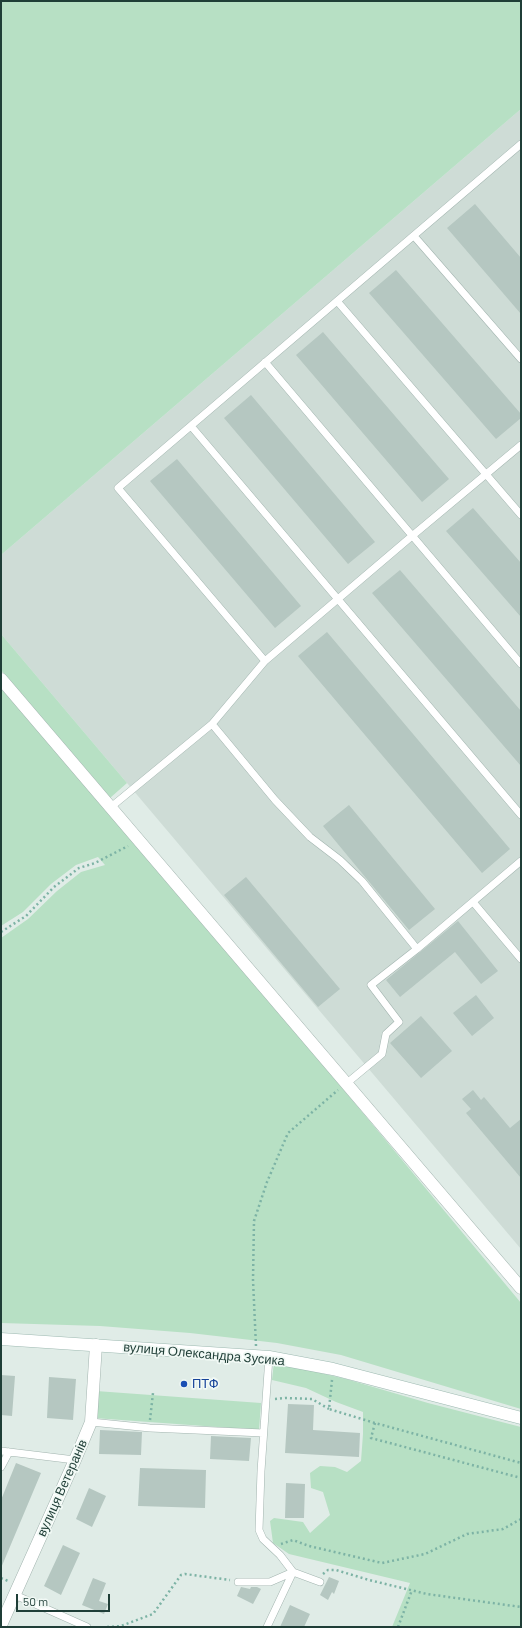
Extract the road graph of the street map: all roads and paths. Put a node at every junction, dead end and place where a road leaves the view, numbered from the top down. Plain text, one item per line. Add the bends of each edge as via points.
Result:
1 (521, 144) edge
2 (414, 236) junction
3 (337, 301) junction
4 (521, 359) edge
5 (265, 362) junction
6 (191, 426) junction
7 (521, 445) edge
8 (486, 475) junction
9 (521, 515) edge
10 (412, 536) junction
11 (338, 598) junction
12 (265, 661) junction
13 (521, 664) edge
14 (1, 679) edge
15 (212, 724) junction
16 (110, 807) junction
17 (521, 815) edge
18 (139, 840) junction
19 (521, 860) edge
20 (473, 902) junction
21 (2, 931) edge
22 (417, 949) junction
23 (521, 959) edge
24 (347, 1083) junction
25 (521, 1288) edge
26 (1, 1339) edge
27 (96, 1345) junction
28 (256, 1356) junction
29 (269, 1357) junction
30 (333, 1369) junction
31 (153, 1393) dead end
32 (266, 1401) junction
33 (329, 1409) junction
34 (521, 1418) edge
35 (91, 1422) junction
36 (375, 1423) junction
37 (150, 1428) junction
38 (263, 1433) junction
39 (5, 1451) edge
40 (75, 1460) junction
41 (521, 1463) edge
42 (1, 1467) edge
43 (521, 1478) edge
44 (521, 1519) edge
45 (275, 1550) junction
46 (293, 1572) junction
47 (238, 1582) joint
48 (320, 1582) joint
49 (412, 1590) junction
50 (15, 1595) junction
51 (521, 1606) edge
52 (1, 1625) edge
53 (87, 1627) edge
54 (107, 1627) edge
55 (268, 1627) edge
56 (398, 1627) edge

1 - 2 lane
2 - 3 lane
2 - 4 lane
3 - 5 lane
3 - 8 lane
5 - 6 lane
5 - 10 lane
6 - 11 lane
6 - 12 lane via 118,488
7 - 8 lane
8 - 9 lane
8 - 10 lane
10 - 11 lane
10 - 13 lane
11 - 12 lane
11 - 17 lane
12 - 15 lane
14 - 16 street
15 - 16 lane
15 - 22 lane via 275,800 310,837 362,881
16 - 18 street
18 - 21 path via 95,863 79,868 54,887 26,916
18 - 24 street
19 - 20 lane
20 - 22 lane
20 - 23 lane
22 - 24 lane via 371,985 399,1022 386,1034 382,1054
24 - 25 street
24 - 28 path via 288,1133 254,1221
26 - 27 street, вулиця Олександра Зусика
27 - 28 street, вулиця Олександра Зусика
27 - 35 street, вулиця Ветеранів
28 - 29 street, вулиця Олександра Зусика
29 - 30 street, вулиця Олександра Зусика
29 - 32 lane
30 - 33 path
30 - 34 street, вулиця Олександра Зусика
31 - 37 path
32 - 33 path via 286,1398 312,1399
32 - 38 lane
33 - 36 path
35 - 37 lane
35 - 40 street, вулиця Ветеранів
36 - 41 path
36 - 43 path via 371,1438
37 - 38 lane
38 - 45 lane via 259,1530 263,1539
39 - 40 lane
39 - 42 lane
40 - 50 street, вулиця Ветеранів
44 - 45 path via 503,1529 467,1534 425,1554 382,1563 293,1540 281,1544
45 - 46 lane
46 - 47 lane via 270,1582
46 - 48 lane
46 - 55 lane
47 - 54 path via 181,1575 153,1614 121,1626
48 - 49 path via 328,1570 336,1570
49 - 51 path
49 - 56 path
50 - 52 street, вулиця Ветеранів
50 - 53 lane

